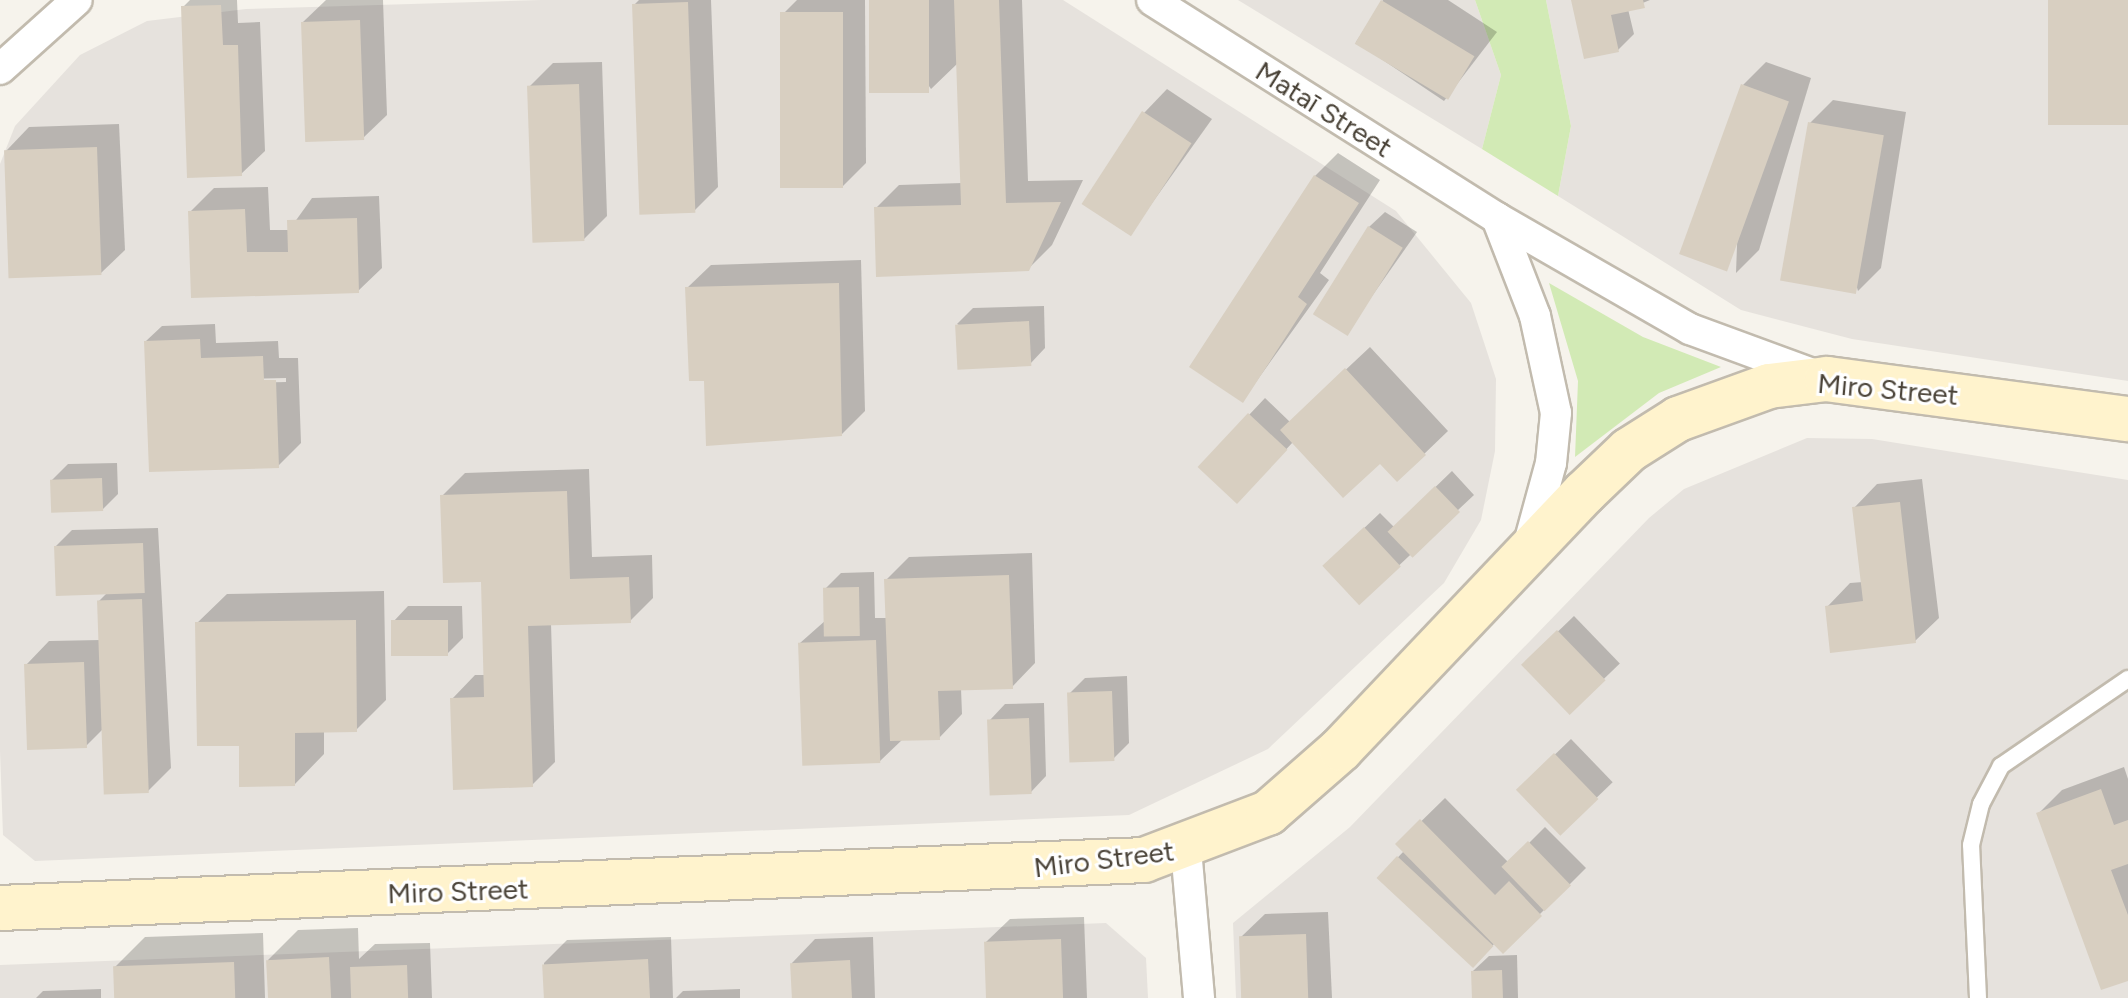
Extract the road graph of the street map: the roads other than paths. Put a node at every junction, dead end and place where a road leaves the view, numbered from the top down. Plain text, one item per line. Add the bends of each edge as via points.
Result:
1 (77, 0) edge
2 (1152, 0) edge
3 (0, 69) edge
4 (1497, 218) junction
5 (1827, 379) junction
6 (2128, 419) edge
7 (1527, 552) junction
8 (2128, 679) edge
9 (1186, 849) junction
10 (0, 908) edge
11 (1199, 998) edge
12 (1978, 998) edge

1 - 3 street
2 - 4 street, Mataī Street
4 - 5 street, Mataī Street via 1690,329
4 - 7 street via 1535,316 1556,413 1551,463
5 - 6 street, Miro Street
5 - 7 street, Miro Street via 1769,386 1678,419 1629,450
7 - 9 street, Miro Street via 1304,783 1268,813
8 - 12 lane via 2001,766 1981,804 1971,845
9 - 10 street, Miro Street via 1086,868
9 - 11 street

